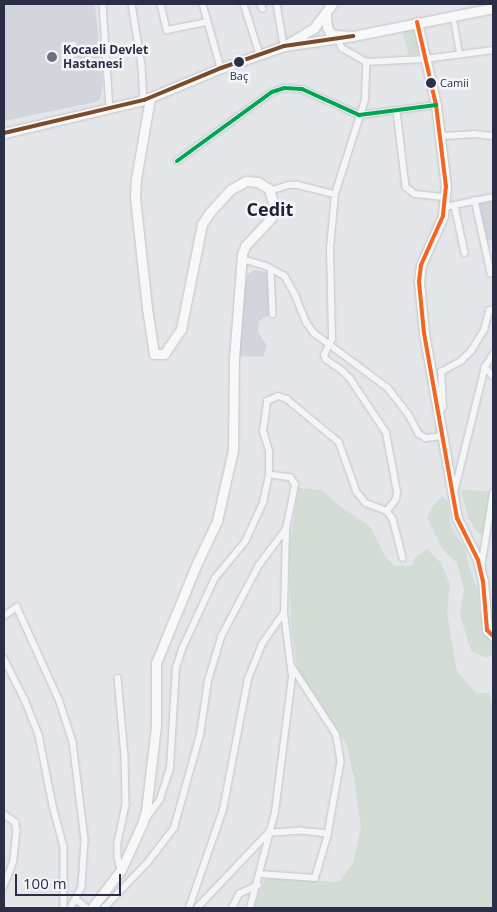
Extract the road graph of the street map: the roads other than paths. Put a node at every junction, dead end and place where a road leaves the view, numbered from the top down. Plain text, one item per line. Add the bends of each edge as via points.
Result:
1 (103, 4) edge
2 (132, 4) edge
3 (161, 4) edge
4 (203, 4) edge
5 (244, 4) edge
6 (277, 4) edge
7 (332, 4) edge
8 (489, 7) edge
9 (326, 15) junction
10 (453, 15) junction
11 (207, 22) junction
12 (417, 22) junction
13 (352, 36) junction
14 (338, 39) junction
15 (284, 46) junction
16 (493, 50) edge
17 (260, 54) junction
18 (460, 54) junction
19 (424, 59) junction
20 (366, 62) junction
21 (222, 68) junction
22 (147, 99) junction
23 (436, 105) junction
24 (110, 109) junction
25 (397, 111) junction
26 (359, 115) junction
27 (4, 134) edge
28 (441, 136) junction
29 (493, 136) edge
30 (177, 161) dead end
31 (270, 191) junction
32 (335, 194) junction
33 (446, 197) junction
34 (493, 198) edge
35 (475, 200) junction
36 (455, 206) junction
37 (445, 207) junction
38 (465, 253) dead end
39 (242, 259) junction
40 (271, 268) junction
41 (493, 272) edge
42 (493, 309) edge
43 (273, 314) dead end
44 (331, 344) junction
45 (493, 354) edge
46 (485, 367) junction
47 (493, 376) edge
48 (438, 414) junction
49 (443, 436) junction
50 (269, 475) junction
51 (493, 493) edge
52 (453, 499) junction
53 (387, 510) junction
54 (286, 529) junction
55 (403, 558) dead end
56 (481, 570) junction
57 (284, 613) junction
58 (4, 616) edge
59 (493, 636) edge
60 (4, 658) edge
61 (292, 667) junction
62 (118, 678) dead end
63 (4, 814) edge
64 (142, 824) junction
65 (271, 831) junction
66 (328, 834) junction
67 (121, 870) junction
68 (260, 874) junction
69 (258, 885) junction
70 (4, 887) edge
71 (77, 900) junction
72 (64, 908) edge
73 (71, 908) edge
74 (87, 908) edge
75 (92, 908) edge
76 (104, 908) edge
77 (189, 908) edge
78 (197, 908) edge
79 (232, 908) edge
80 (250, 908) edge

1 - 24 street
2 - 22 street
3 - 11 street via 167,30
4 - 11 street
5 - 17 street
6 - 15 street
7 - 9 main road
8 - 10 main road
9 - 13 main road via 327,27 332,34
9 - 15 main road via 307,34
10 - 12 main road
10 - 18 street
11 - 21 street
12 - 13 main road
12 - 19 main road
13 - 14 main road
14 - 15 main road
14 - 20 street via 342,48
15 - 17 main road
16 - 18 street
17 - 21 main road
18 - 19 street
19 - 20 street
19 - 23 main road
20 - 26 street via 366,89
21 - 22 main road
22 - 24 main road
22 - 31 main road via 135,197 154,354 164,354 181,329 205,219 230,190 242,182 258,182
23 - 25 street
23 - 28 main road
24 - 27 main road
25 - 26 street
25 - 33 street via 406,187 415,194
26 - 30 street via 302,89 278,89
26 - 32 street
28 - 29 street
28 - 33 main road
31 - 32 street via 298,185
31 - 39 main road via 274,212 245,246
32 - 44 street via 330,248
33 - 37 main road
34 - 35 street
35 - 36 street
35 - 41 street
36 - 37 street
36 - 38 street
37 - 48 main road via 419,273 426,357
39 - 40 street
39 - 64 main road via 234,360 233,450 217,521 156,663 155,734
40 - 43 street
40 - 44 street via 290,283 310,328
42 - 48 street via 489,311 484,330 471,351 441,372 443,407
44 - 49 street via 388,388 419,434 426,438
44 - 53 street via 324,355 326,360 350,379 388,438 397,492 396,499
45 - 46 street
46 - 47 street
46 - 52 street
48 - 49 main road
49 - 52 main road
50 - 53 street via 270,451 263,431 265,408 270,399 282,396 339,442 363,501
50 - 54 street via 294,480
50 - 64 street via 253,528 216,578 178,659 170,768 160,799
51 - 56 street
52 - 56 main road via 461,529 476,553
53 - 55 street via 393,519
54 - 57 street
54 - 76 street via 259,565 220,637 208,681 198,743 174,828 148,862
56 - 59 main road via 487,630
57 - 61 street
57 - 77 street via 262,644 244,693 223,810
58 - 71 street via 17,607 70,729 85,840 82,887
60 - 72 street via 39,735 64,847
61 - 65 street
61 - 66 street via 336,734 338,743 341,762
62 - 67 street via 126,805 118,857
63 - 70 street via 15,822 17,830 14,861
64 - 67 main road
65 - 66 street
65 - 68 street
65 - 78 street
66 - 68 street via 315,878
67 - 75 main road
68 - 69 street
69 - 79 street via 239,894
69 - 80 street
71 - 73 street
71 - 74 street

